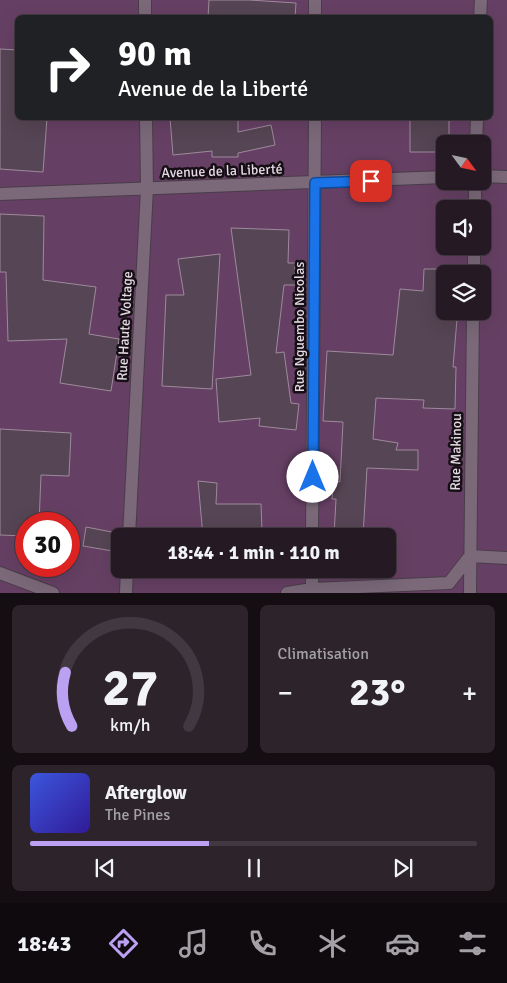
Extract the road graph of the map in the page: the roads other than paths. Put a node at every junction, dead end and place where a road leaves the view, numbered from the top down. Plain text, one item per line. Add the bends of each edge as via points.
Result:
1 (145, 0) edge
2 (315, 0) edge
3 (481, 0) edge
4 (145, 15) edge
5 (315, 15) edge
6 (480, 15) edge
7 (146, 120) edge
8 (315, 120) edge
9 (477, 120) edge
10 (476, 135) edge
11 (436, 177) edge
12 (491, 177) edge
13 (507, 178) edge
14 (315, 183) junction
15 (147, 188) junction
16 (0, 194) edge
17 (473, 320) edge
18 (128, 528) edge
19 (312, 528) edge
20 (470, 556) junction
21 (507, 558) edge
22 (0, 573) edge
23 (127, 578) edge
24 (312, 578) edge
25 (312, 591) edge
26 (53, 593) edge
27 (126, 593) edge
28 (287, 593) edge
29 (470, 593) edge

1 - 4 street
2 - 5 street
3 - 6 street
7 - 15 street, Rue Haute Voltage
8 - 14 street, Rue Nguembo Nicolas
9 - 10 street
11 - 14 street, Avenue de la Liberté
12 - 13 street
14 - 15 street, Avenue de la Liberté
14 - 19 street, Rue Nguembo Nicolas
15 - 16 street, Avenue de la Liberté
15 - 18 street, Rue Haute Voltage
17 - 20 street, Rue Makinou
20 - 21 street
20 - 25 street via 449,582
20 - 29 street, Rue Makinou
22 - 26 street
23 - 27 street
24 - 25 street
25 - 28 street

